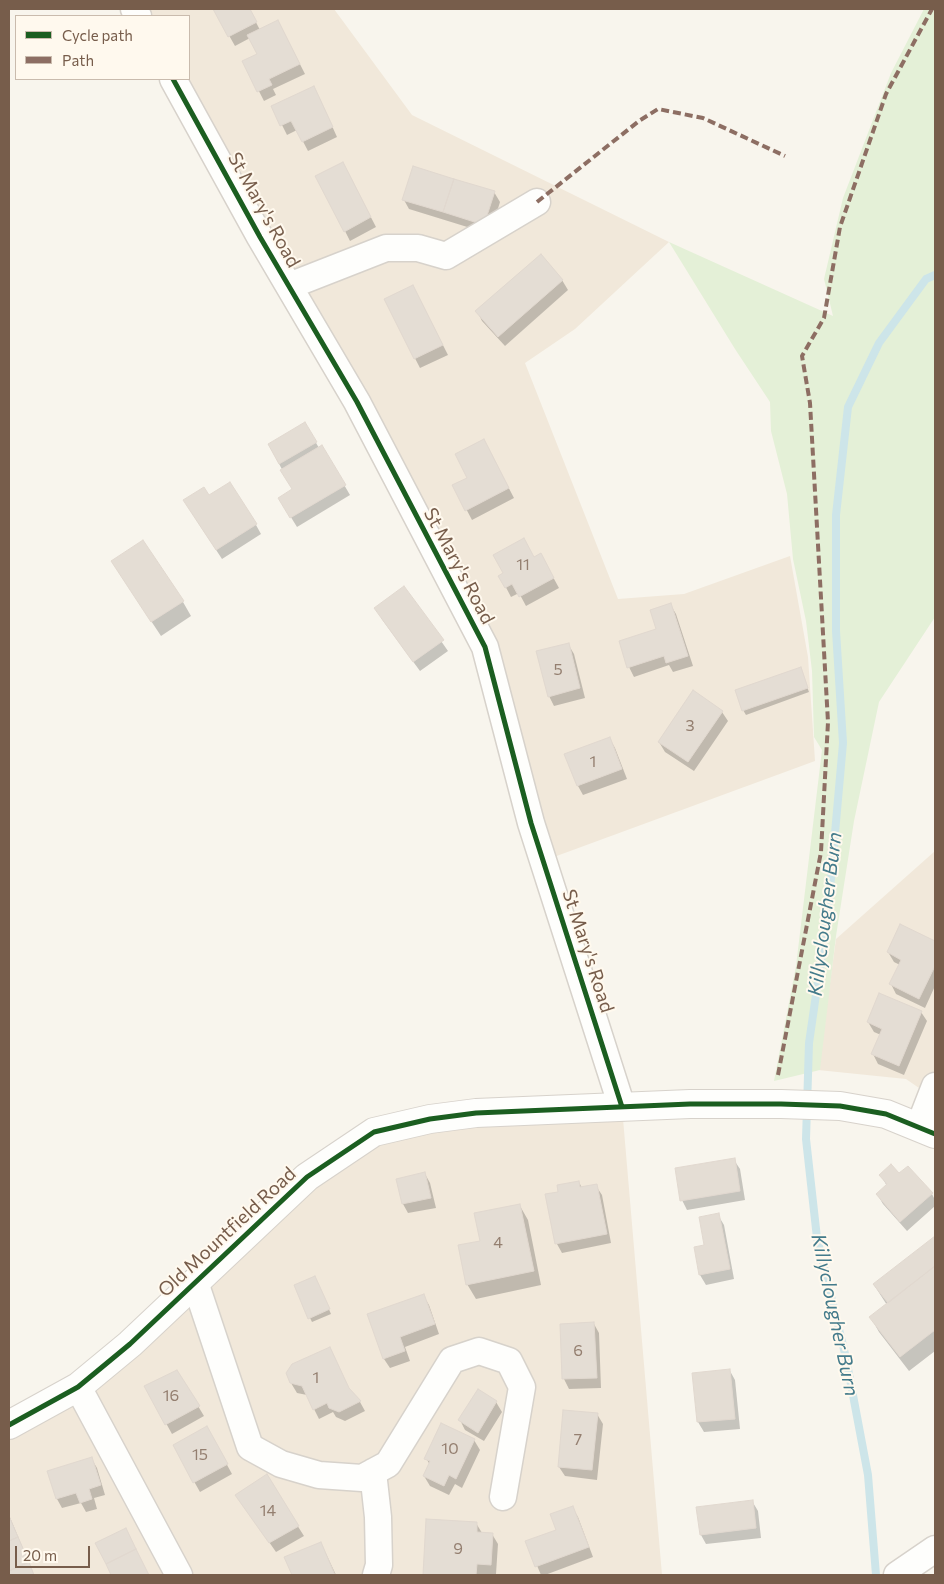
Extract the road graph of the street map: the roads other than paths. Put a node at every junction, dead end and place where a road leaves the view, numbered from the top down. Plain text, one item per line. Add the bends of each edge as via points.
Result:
1 (174, 80) edge
2 (537, 202) dead end
3 (289, 286) junction
4 (935, 1086) edge
5 (622, 1107) junction
6 (927, 1131) edge
7 (195, 1282) junction
8 (78, 1387) junction
9 (9, 1425) edge
10 (373, 1472) junction
11 (503, 1497) dead end
12 (935, 1549) edge
13 (179, 1575) edge
14 (376, 1575) edge
15 (898, 1575) edge

1 - 3 street, St Mary's Road
2 - 3 street via 446,256 418,248 386,248
3 - 5 street, St Mary's Road via 357,402 485,647 531,823
4 - 6 street
5 - 6 street, Old Mountfield Road via 690,1104 840,1106 886,1114
5 - 7 street, Old Mountfield Road via 476,1113 430,1119 374,1132 307,1177
7 - 8 street, Old Mountfield Road via 130,1344
7 - 10 street via 250,1447 281,1464 319,1475 362,1478
8 - 9 street, Old Mountfield Road
8 - 13 street
10 - 11 street via 388,1464 452,1360 479,1351 508,1361 522,1387
10 - 14 street via 378,1517 379,1565
12 - 15 street

